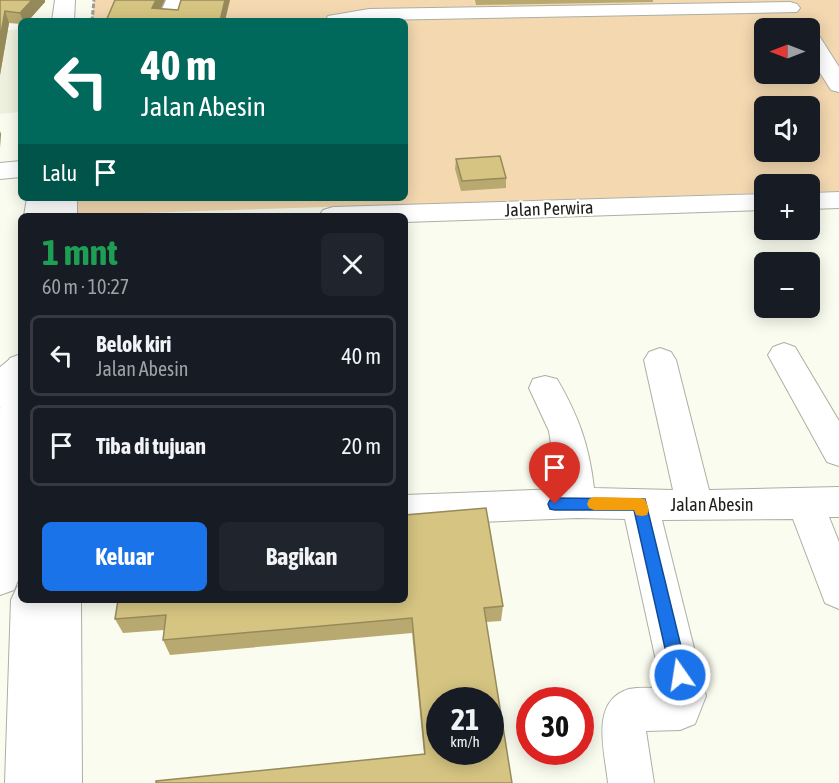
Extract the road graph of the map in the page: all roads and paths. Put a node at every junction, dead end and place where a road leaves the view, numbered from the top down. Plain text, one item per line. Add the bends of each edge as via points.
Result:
1 (65, 0) edge
2 (81, 0) edge
3 (94, 0) edge
4 (176, 0) edge
5 (788, 4) edge
6 (672, 5) edge
7 (369, 8) edge
8 (63, 18) edge
9 (80, 18) edge
10 (92, 18) edge
11 (169, 18) edge
12 (344, 18) edge
13 (797, 18) edge
14 (820, 53) edge
15 (837, 78) edge
16 (18, 169) edge
17 (0, 171) edge
18 (839, 200) edge
19 (820, 201) edge
20 (754, 202) edge
21 (408, 214) edge
22 (784, 355) dead end
23 (660, 360) dead end
24 (18, 369) edge
25 (545, 388) dead end
26 (0, 394) edge
27 (18, 395) edge
28 (839, 452) edge
29 (822, 502) edge
30 (577, 503) junction
31 (640, 504) junction
32 (694, 506) junction
33 (408, 510) edge
34 (0, 571) edge
35 (0, 578) edge
36 (839, 591) edge
37 (30, 603) edge
38 (61, 603) edge
39 (28, 783) edge
40 (59, 783) edge
41 (632, 783) edge

1 - 8 street
2 - 9 street
3 - 10 path
4 - 11 street
5 - 6 street
5 - 13 street
6 - 7 street
7 - 12 street
14 - 15 street
16 - 17 street
18 - 19 street
20 - 21 street, Jalan Perwira
22 - 28 street
23 - 32 street
24 - 26 street via 5,381
25 - 30 street via 570,439
27 - 34 street
29 - 32 street, Jalan Abesin
29 - 36 street
30 - 31 street, Jalan Abesin
30 - 33 street, Jalan Abesin
31 - 32 street, Jalan Abesin
31 - 41 street via 685,696 680,708 631,710 623,720
34 - 35 street
37 - 39 street
38 - 40 street

